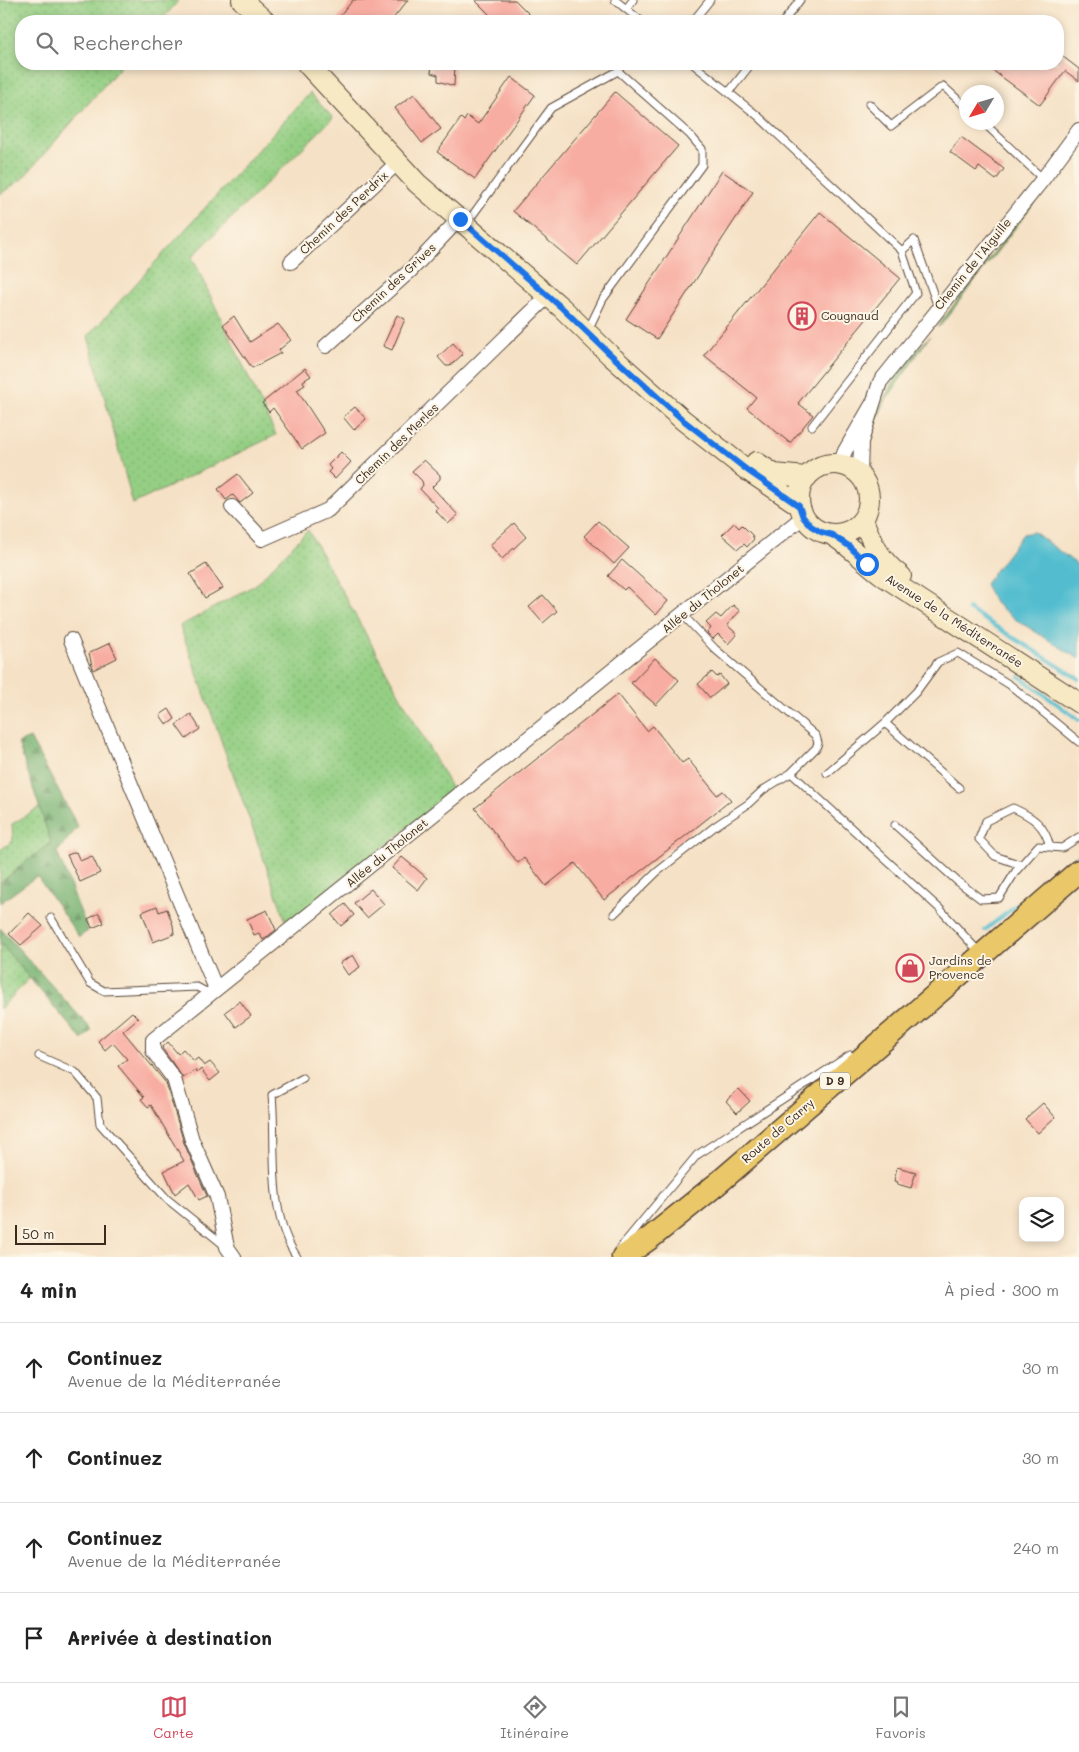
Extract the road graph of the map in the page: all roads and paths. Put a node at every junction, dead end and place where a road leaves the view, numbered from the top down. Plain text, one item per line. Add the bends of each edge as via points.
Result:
1 (242, 0) edge
2 (256, 0) edge
3 (615, 0) edge
4 (633, 0) edge
5 (710, 0) edge
6 (800, 0) edge
7 (626, 9) junction
8 (258, 15) edge
9 (272, 15) edge
10 (634, 15) edge
11 (699, 15) edge
12 (789, 15) edge
13 (312, 70) edge
14 (327, 70) edge
15 (701, 70) edge
16 (746, 70) edge
17 (729, 92) junction
18 (959, 101) edge
19 (869, 104) dead end
20 (991, 130) edge
21 (1079, 130) edge
22 (397, 163) junction
23 (1043, 179) junction
24 (463, 221) junction
25 (902, 251) junction
26 (291, 262) dead end
27 (555, 302) junction
28 (938, 307) junction
29 (589, 328) junction
30 (326, 346) dead end
31 (874, 401) junction
32 (812, 426) dead end
33 (840, 464) junction
34 (860, 475) junction
35 (806, 477) junction
36 (232, 507) dead end
37 (801, 511) junction
38 (863, 519) junction
39 (832, 535) junction
40 (683, 615) junction
41 (71, 640) dead end
42 (1079, 691) edge
43 (1079, 702) edge
44 (885, 723) junction
45 (1079, 742) edge
46 (827, 772) dead end
47 (791, 773) junction
48 (959, 788) dead end
49 (895, 825) dead end
50 (1079, 837) edge
51 (1050, 847) junction
52 (1021, 865) junction
53 (1079, 871) edge
54 (1079, 878) edge
55 (1043, 900) junction
56 (614, 914) dead end
57 (51, 918) dead end
58 (981, 954) junction
59 (213, 992) junction
60 (900, 1025) junction
61 (39, 1056) dead end
62 (303, 1078) dead end
63 (230, 1252) edge
64 (296, 1257) edge
65 (613, 1257) edge
66 (623, 1257) edge

1 - 8 main road
2 - 9 main road
3 - 7 lane
4 - 7 lane
5 - 11 lane
6 - 12 lane
7 - 10 lane
13 - 22 main road
14 - 24 main road
15 - 17 lane
16 - 17 lane
17 - 25 lane
18 - 19 lane via 943,86 891,126
20 - 23 lane
21 - 23 street, Chemin de l'Aiguille
22 - 24 main road
22 - 26 street, Chemin des Perdrix
23 - 28 street, Chemin de l'Aiguille
24 - 27 main road
24 - 29 lane via 551,108 618,71 690,135 702,149 702,165 603,299
24 - 30 street, Chemin des Grives
25 - 28 lane via 914,240
25 - 32 lane via 916,293
27 - 29 main road
27 - 36 street, Chemin des Merles via 328,510 262,539
27 - 37 main road via 683,420
28 - 31 street, Chemin de l'Aiguille via 880,382
29 - 35 main road via 774,474
31 - 33 street, Chemin de l'Aiguille
31 - 34 street, Chemin de l'Aiguille via 861,442
33 - 34 main road
33 - 35 main road via 818,467
34 - 38 main road via 870,496
35 - 37 main road via 799,494
37 - 39 main road via 816,529
37 - 40 street, Allée du Tholonet
38 - 39 main road via 850,531
38 - 42 main road, Avenue de la Méditerranée via 871,541 893,570
39 - 43 main road, Avenue de la Méditerranée via 867,564
40 - 47 lane via 715,649 816,736 816,748
40 - 59 street, Allée du Tholonet
41 - 59 street
44 - 45 lane via 916,692 938,662 958,653 1010,684
44 - 46 lane
44 - 48 lane
47 - 56 lane via 763,790 657,872
47 - 58 lane via 940,909
49 - 52 lane via 956,881 980,898 999,898
50 - 51 lane via 1062,848
51 - 52 lane via 1038,846
51 - 52 lane via 1047,833 1035,818 1013,808 986,821 979,839 995,856
53 - 55 main road, Route de Carry / D 9
54 - 55 main road, Route de Carry / D 9
55 - 58 main road, Route de Carry / D 9
57 - 59 lane via 90,983 104,991 197,987
58 - 60 main road, Route de Carry / D 9
59 - 63 street, Allée du Tholonet via 153,1040 153,1051 174,1079 192,1140 217,1196
60 - 65 lane via 696,1155
60 - 66 main road, Route de Carry / D 9 via 717,1184
61 - 63 lane via 75,1072 97,1098 100,1124 167,1199
62 - 64 lane via 272,1095 276,1197 288,1245

